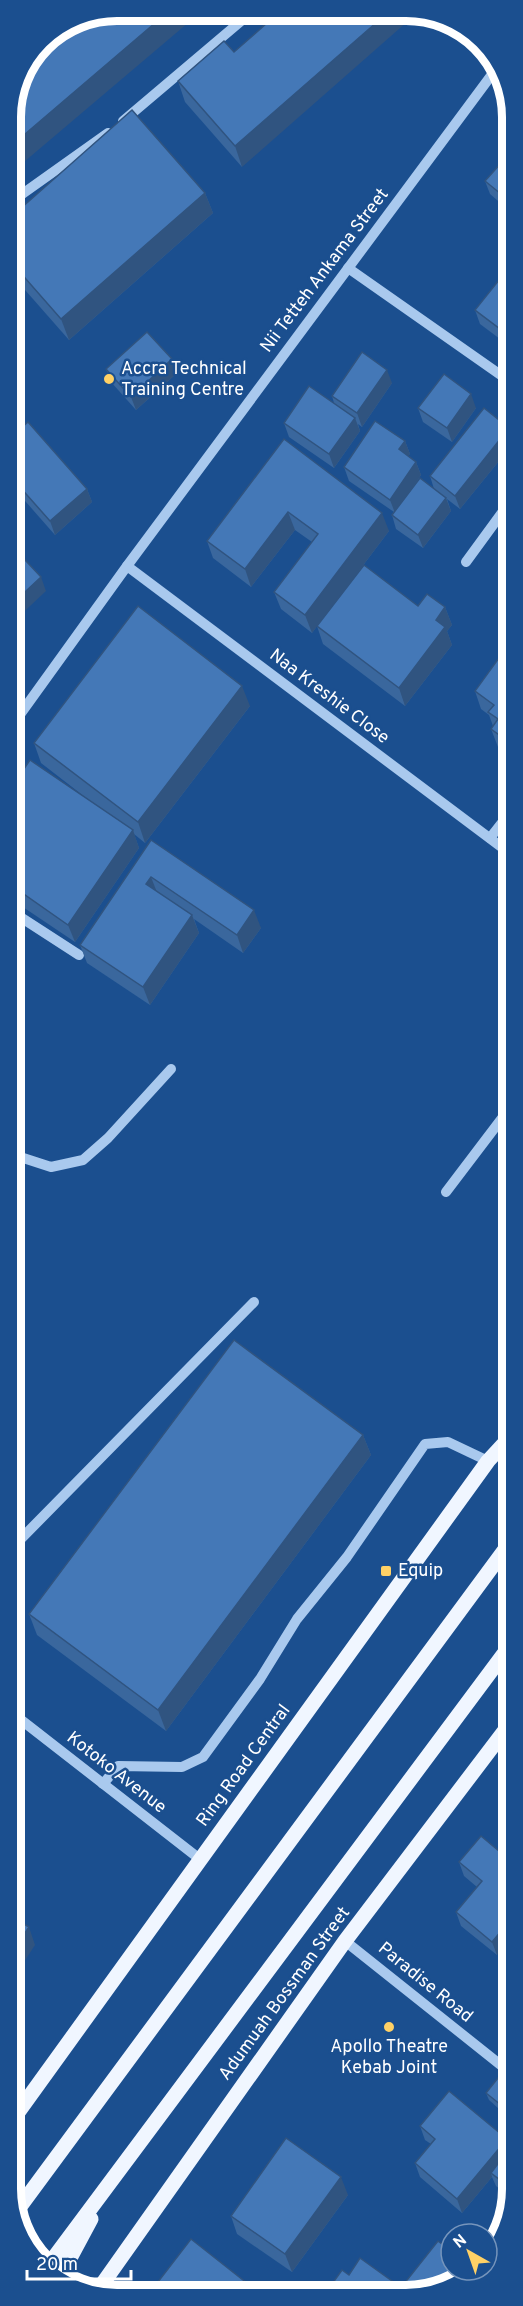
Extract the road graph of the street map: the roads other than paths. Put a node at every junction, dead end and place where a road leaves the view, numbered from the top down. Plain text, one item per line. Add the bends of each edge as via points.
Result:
1 (241, 21) edge
2 (492, 75) edge
3 (21, 195) edge
4 (348, 268) junction
5 (502, 376) edge
6 (502, 513) edge
7 (466, 562) dead end
8 (127, 566) junction
9 (21, 713) edge
10 (502, 823) edge
11 (490, 838) junction
12 (502, 847) edge
13 (21, 917) edge
14 (79, 955) edge
15 (171, 1069) dead end
16 (502, 1118) edge
17 (21, 1157) edge
18 (446, 1192) dead end
19 (254, 1302) dead end
20 (502, 1446) edge
21 (488, 1461) junction
22 (21, 1539) edge
23 (502, 1554) edge
24 (502, 1657) edge
25 (21, 1720) edge
26 (502, 1734) edge
27 (103, 1784) junction
28 (201, 1860) junction
29 (345, 1941) junction
30 (502, 2066) edge
31 (21, 2108) edge
32 (114, 2177) junction
33 (22, 2203) edge
34 (52, 2260) edge
35 (64, 2269) edge
36 (103, 2283) edge

1 - 3 street via 104,137
2 - 4 street, Nii Tetteh Ankama Street
4 - 5 street
4 - 8 street, Nii Tetteh Ankama Street
6 - 7 street
8 - 9 street, Nii Tetteh Ankama Street
8 - 11 street, Naa Kreshie Close
10 - 11 street
11 - 12 street, Naa Kreshie Close
13 - 14 street
15 - 17 street via 83,1160 51,1167
16 - 18 street
19 - 22 street
20 - 21 main road, Ring Road Central
21 - 27 street via 448,1442 425,1444 347,1557 297,1619 260,1679 203,1757 182,1767 118,1766
21 - 28 main road, Ring Road Central
23 - 33 main road
24 - 32 main road
25 - 27 street, Kotoko Avenue
26 - 29 main road, Adumuah Bossman Street
27 - 28 street, Kotoko Avenue
28 - 31 main road, Ring Road Central
29 - 30 street, Paradise Road
29 - 36 main road, Adumuah Bossman Street
32 - 34 main road
32 - 35 main road

